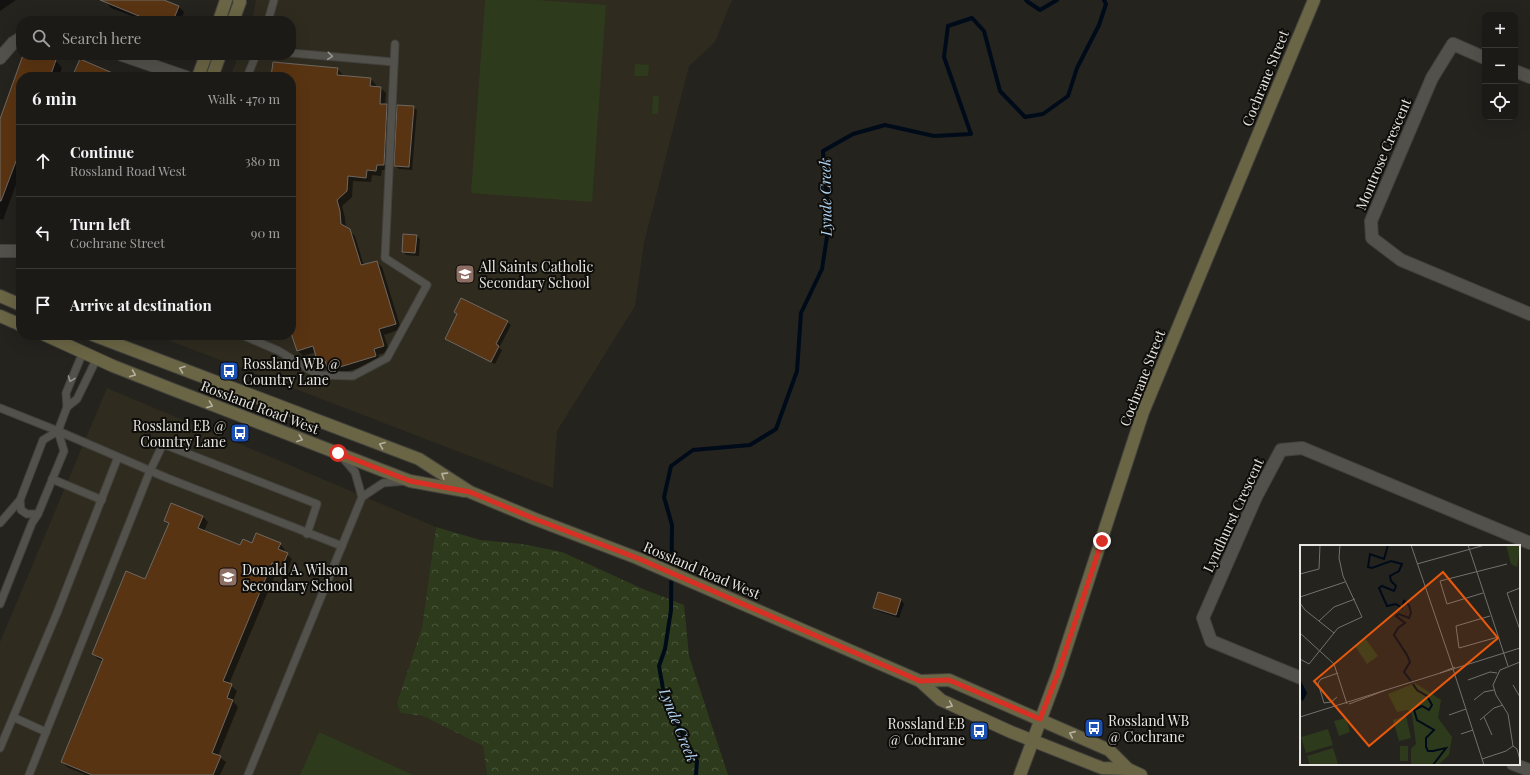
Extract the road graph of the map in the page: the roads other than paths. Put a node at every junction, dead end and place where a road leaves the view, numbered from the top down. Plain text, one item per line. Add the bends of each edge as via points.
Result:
1 (226, 0) edge
2 (239, 0) edge
3 (274, 0) edge
4 (1314, 0) edge
5 (221, 16) edge
6 (235, 16) edge
7 (269, 16) edge
8 (16, 41) edge
9 (395, 44) dead end
10 (296, 53) edge
11 (1482, 57) edge
12 (0, 58) edge
13 (137, 60) edge
14 (204, 60) edge
15 (218, 60) edge
16 (254, 60) edge
17 (394, 62) junction
18 (171, 72) edge
19 (200, 72) edge
20 (214, 72) edge
21 (249, 72) edge
22 (1518, 72) edge
23 (1530, 78) edge
24 (0, 251) edge
25 (16, 252) edge
26 (0, 296) edge
27 (16, 303) edge
28 (1530, 314) edge
29 (0, 316) edge
30 (16, 323) edge
31 (56, 340) edge
32 (88, 340) edge
33 (105, 340) edge
34 (114, 340) edge
35 (253, 340) edge
36 (83, 352) junction
37 (97, 358) junction
38 (67, 407) junction
39 (0, 408) edge
40 (58, 431) junction
41 (338, 453) junction
42 (118, 457) junction
43 (150, 471) junction
44 (52, 479) junction
45 (410, 481) junction
46 (470, 492) junction
47 (362, 497) junction
48 (20, 500) junction
49 (102, 500) junction
50 (38, 514) junction
51 (0, 523) edge
52 (307, 534) junction
53 (1530, 543) edge
54 (342, 546) junction
55 (0, 604) edge
56 (1300, 678) edge
57 (920, 681) junction
58 (13, 717) junction
59 (1040, 719) junction
60 (46, 732) junction
61 (1033, 740) junction
62 (0, 748) edge
63 (1516, 765) edge
64 (1128, 769) junction
65 (1528, 770) edge
66 (29, 775) edge
67 (248, 775) edge
68 (1020, 775) edge
69 (1141, 775) edge

1 - 5 main road
2 - 6 main road
3 - 7 lane
4 - 59 main road, Cochrane Street via 1143,412 1058,673
8 - 12 street
9 - 17 lane
10 -> 17 lane
11 - 28 street, Montrose Crescent via 1454,44 1432,78 1371,221 1372,238 1401,260
13 - 18 street
14 - 19 main road
15 - 20 main road
16 - 21 lane
17 - 35 lane via 385,258 427,285 388,358 353,376 318,375
22 - 23 street
24 - 25 street
26 - 27 main road
29 - 30 main road
31 - 36 main road, Rossland Road West
32 - 36 main road
33 - 37 main road
46 -> 34 main road, Rossland Road West via 418,459
36 - 37 main road, Rossland Road West
36 -> 38 lane via 66,393
37 - 38 lane via 77,399
37 -> 41 main road, Rossland Road West
38 - 40 lane
39 - 40 lane
40 - 42 lane
40 - 44 lane via 64,451
40 - 48 lane via 44,440
41 - 45 main road, Rossland Road West
41 - 47 lane via 356,472
42 - 43 lane
42 - 49 lane
43 - 52 lane
43 - 52 lane via 163,444 317,504
43 - 60 lane
44 - 49 lane
44 - 50 lane
45 - 46 main road, Rossland Road West
45 - 47 lane via 383,483
46 - 57 main road, Rossland Road West via 637,558
47 - 54 lane
48 - 50 lane via 21,510 27,514
48 - 51 lane
49 - 58 lane
50 - 55 lane via 32,523
52 - 54 lane
53 - 56 street, Lyndhurst Crescent via 1302,448 1281,450 1256,497 1202,618 1211,641
54 - 67 lane
57 - 59 main road, Rossland Road West via 949,680
57 -> 61 main road, Rossland Road West via 941,700
58 - 60 lane
58 - 62 lane
59 - 61 main road, Cochrane Street
64 -> 59 main road, Rossland Road West via 1109,750
60 - 66 lane
61 - 64 main road, Rossland Road West via 1102,768
61 - 68 main road, Cochrane Street
63 - 65 street
64 - 69 main road, Rossland Road West

